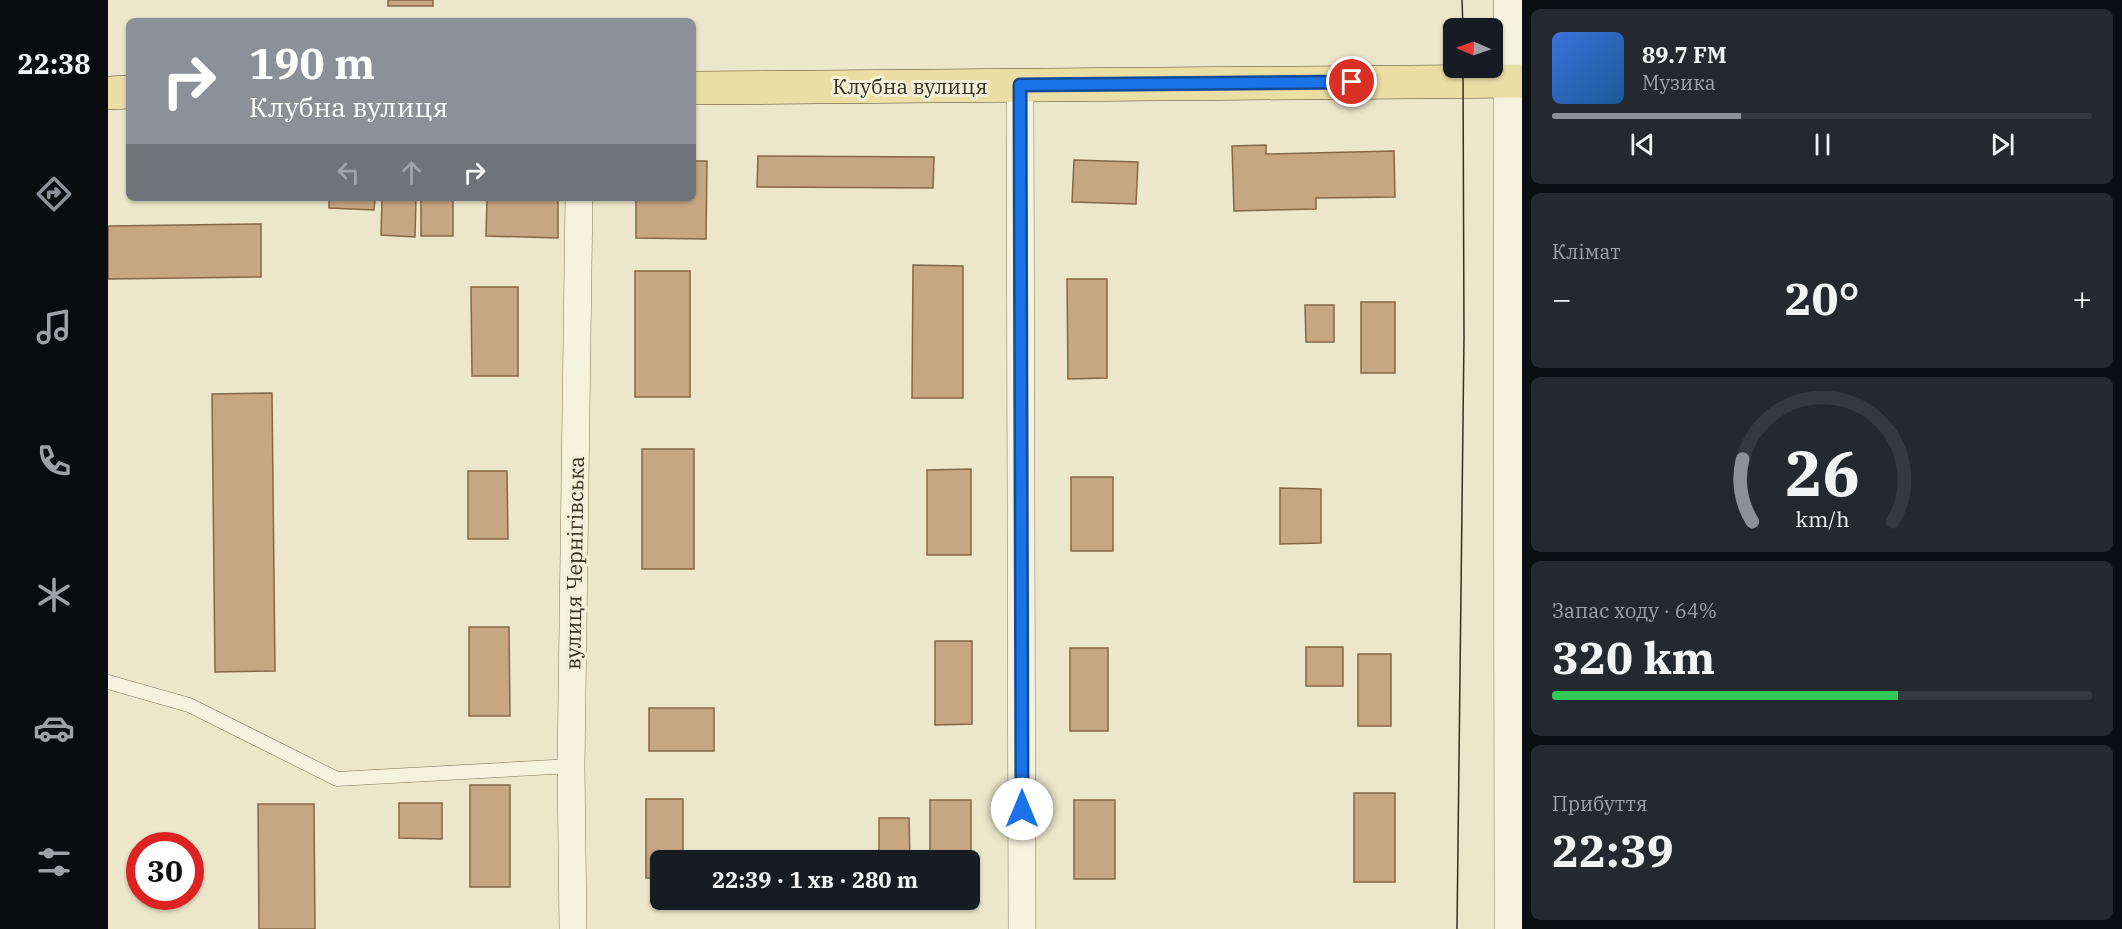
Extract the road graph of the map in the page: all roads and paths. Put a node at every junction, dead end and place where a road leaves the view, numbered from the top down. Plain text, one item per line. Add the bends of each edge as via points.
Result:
1 (1510, 0) edge
2 (1516, 81) edge
3 (1020, 85) junction
4 (696, 88) edge
5 (126, 92) edge
6 (108, 93) edge
7 (579, 201) edge
8 (1516, 493) edge
9 (108, 682) edge
10 (572, 766) junction
11 (573, 929) edge
12 (1022, 929) edge
13 (1511, 929) edge

1 - 2 street
2 - 3 main road, Клубна вулиця
2 - 8 street
3 - 4 main road, Клубна вулиця
3 - 12 street
5 - 6 main road
7 - 10 street, вулиця Чернігівська
8 - 13 street
9 - 10 lane via 189,705 337,779
10 - 11 street, вулиця Чернігівська

